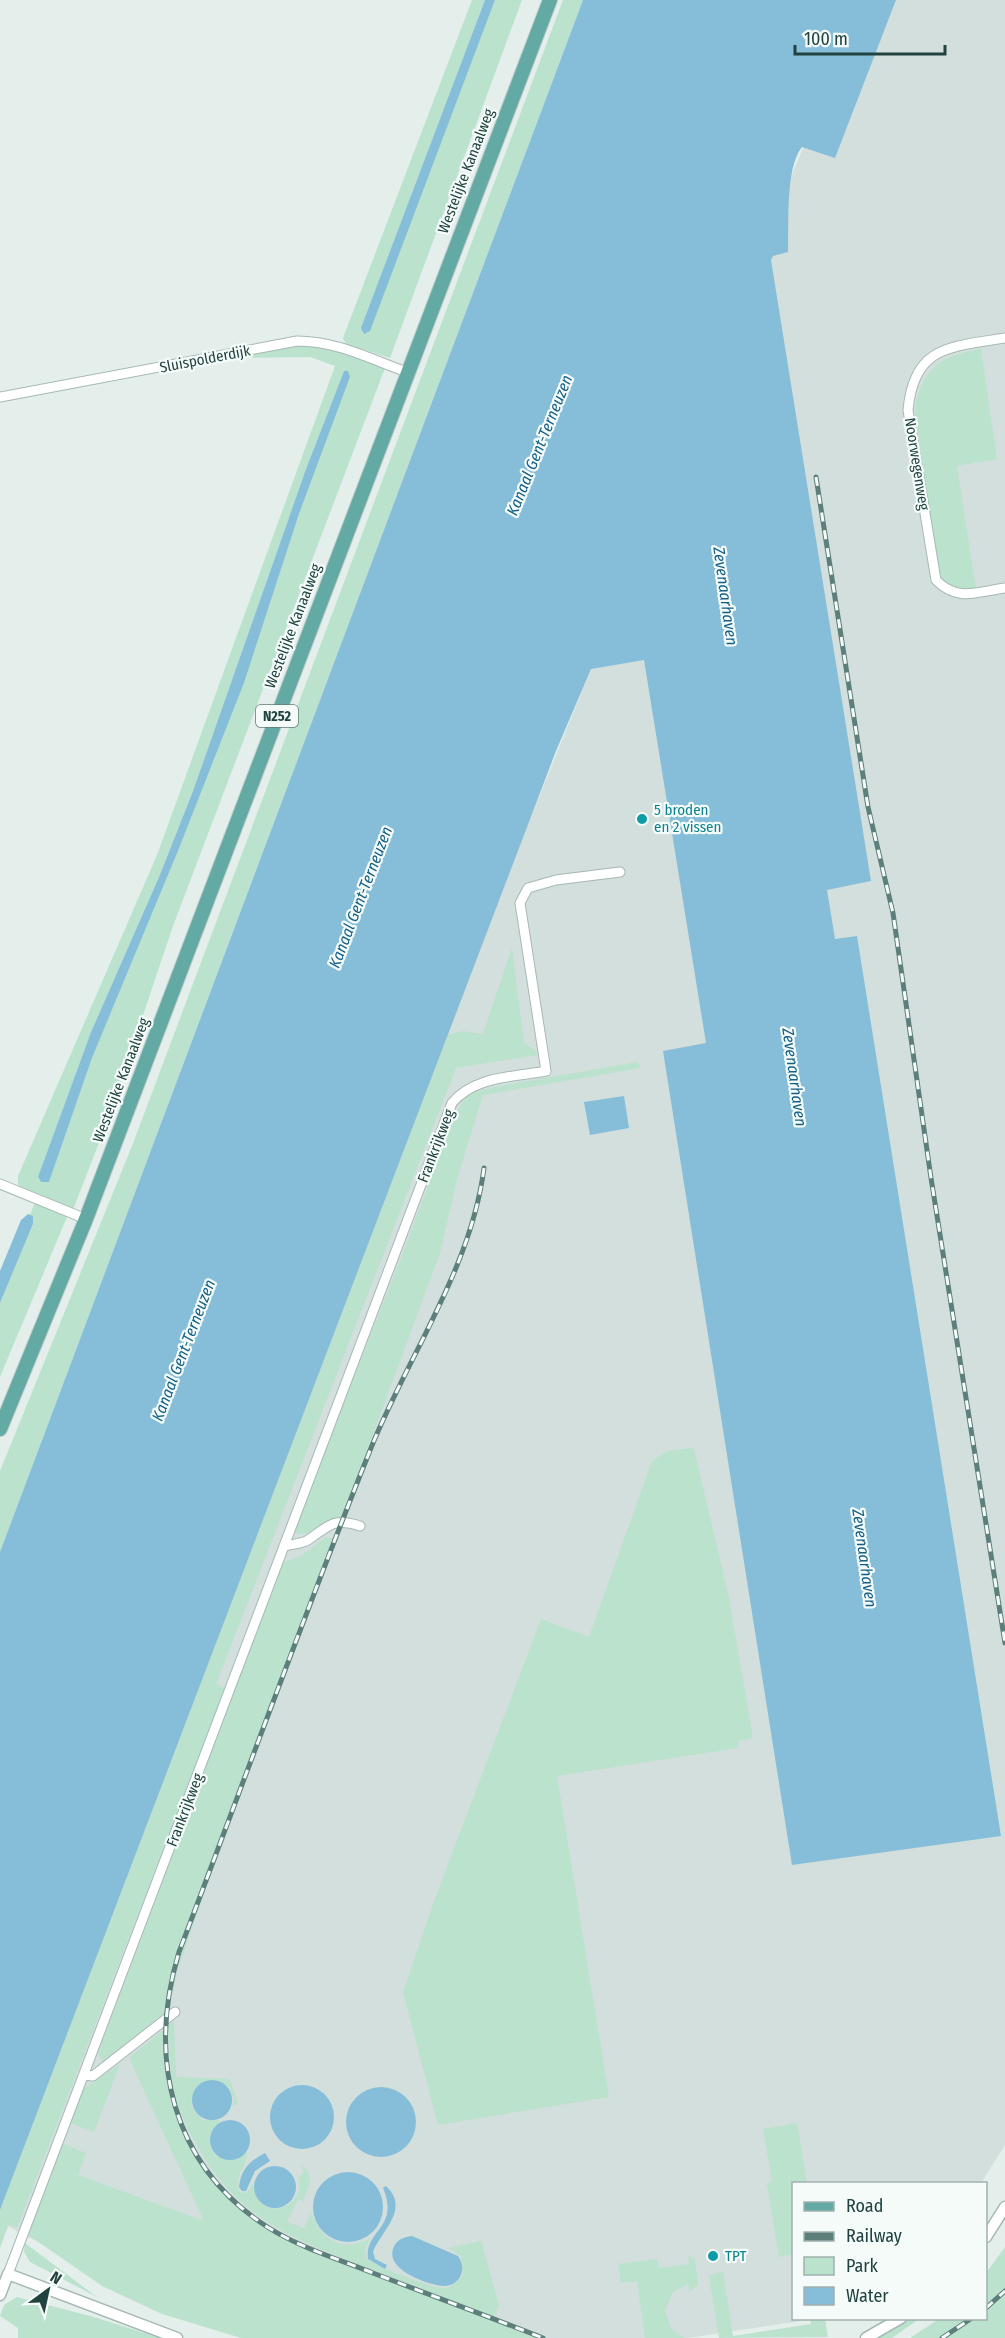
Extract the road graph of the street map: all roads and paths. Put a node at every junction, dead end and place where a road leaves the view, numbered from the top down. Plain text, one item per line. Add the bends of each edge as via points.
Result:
1 (550, 0) edge
2 (1005, 338) edge
3 (407, 372) junction
4 (0, 397) edge
5 (1005, 588) edge
6 (620, 872) dead end
7 (0, 1184) edge
8 (86, 1219) junction
9 (0, 1430) edge
10 (360, 1526) dead end
11 (285, 1546) junction
12 (175, 2012) dead end
13 (84, 2075) junction
14 (1005, 2206) edge
15 (987, 2235) edge
16 (8, 2274) junction
17 (0, 2295) edge
18 (899, 2320) edge
19 (177, 2338) edge
20 (866, 2338) edge

1 - 3 main road, Westelijke Kanaalweg / N252
2 - 5 street, Noorwegenweg via 948,348 930,358 910,386 908,410 936,580 946,591 959,595
3 - 4 street, Sluispolderdijk via 346,348 297,341
3 - 8 main road, Westelijke Kanaalweg / N252
6 - 11 street, Frankrijkweg via 556,880 528,888 520,903 546,1071 479,1083 452,1103
7 - 8 street
8 - 9 main road, Westelijke Kanaalweg / N252
10 - 11 street via 331,1524 307,1541
11 - 13 street, Frankrijkweg
12 - 13 street via 107,2067 93,2076
13 - 16 street, Frankrijkweg
14 - 15 street
16 - 17 street
16 - 19 street
18 - 20 street

